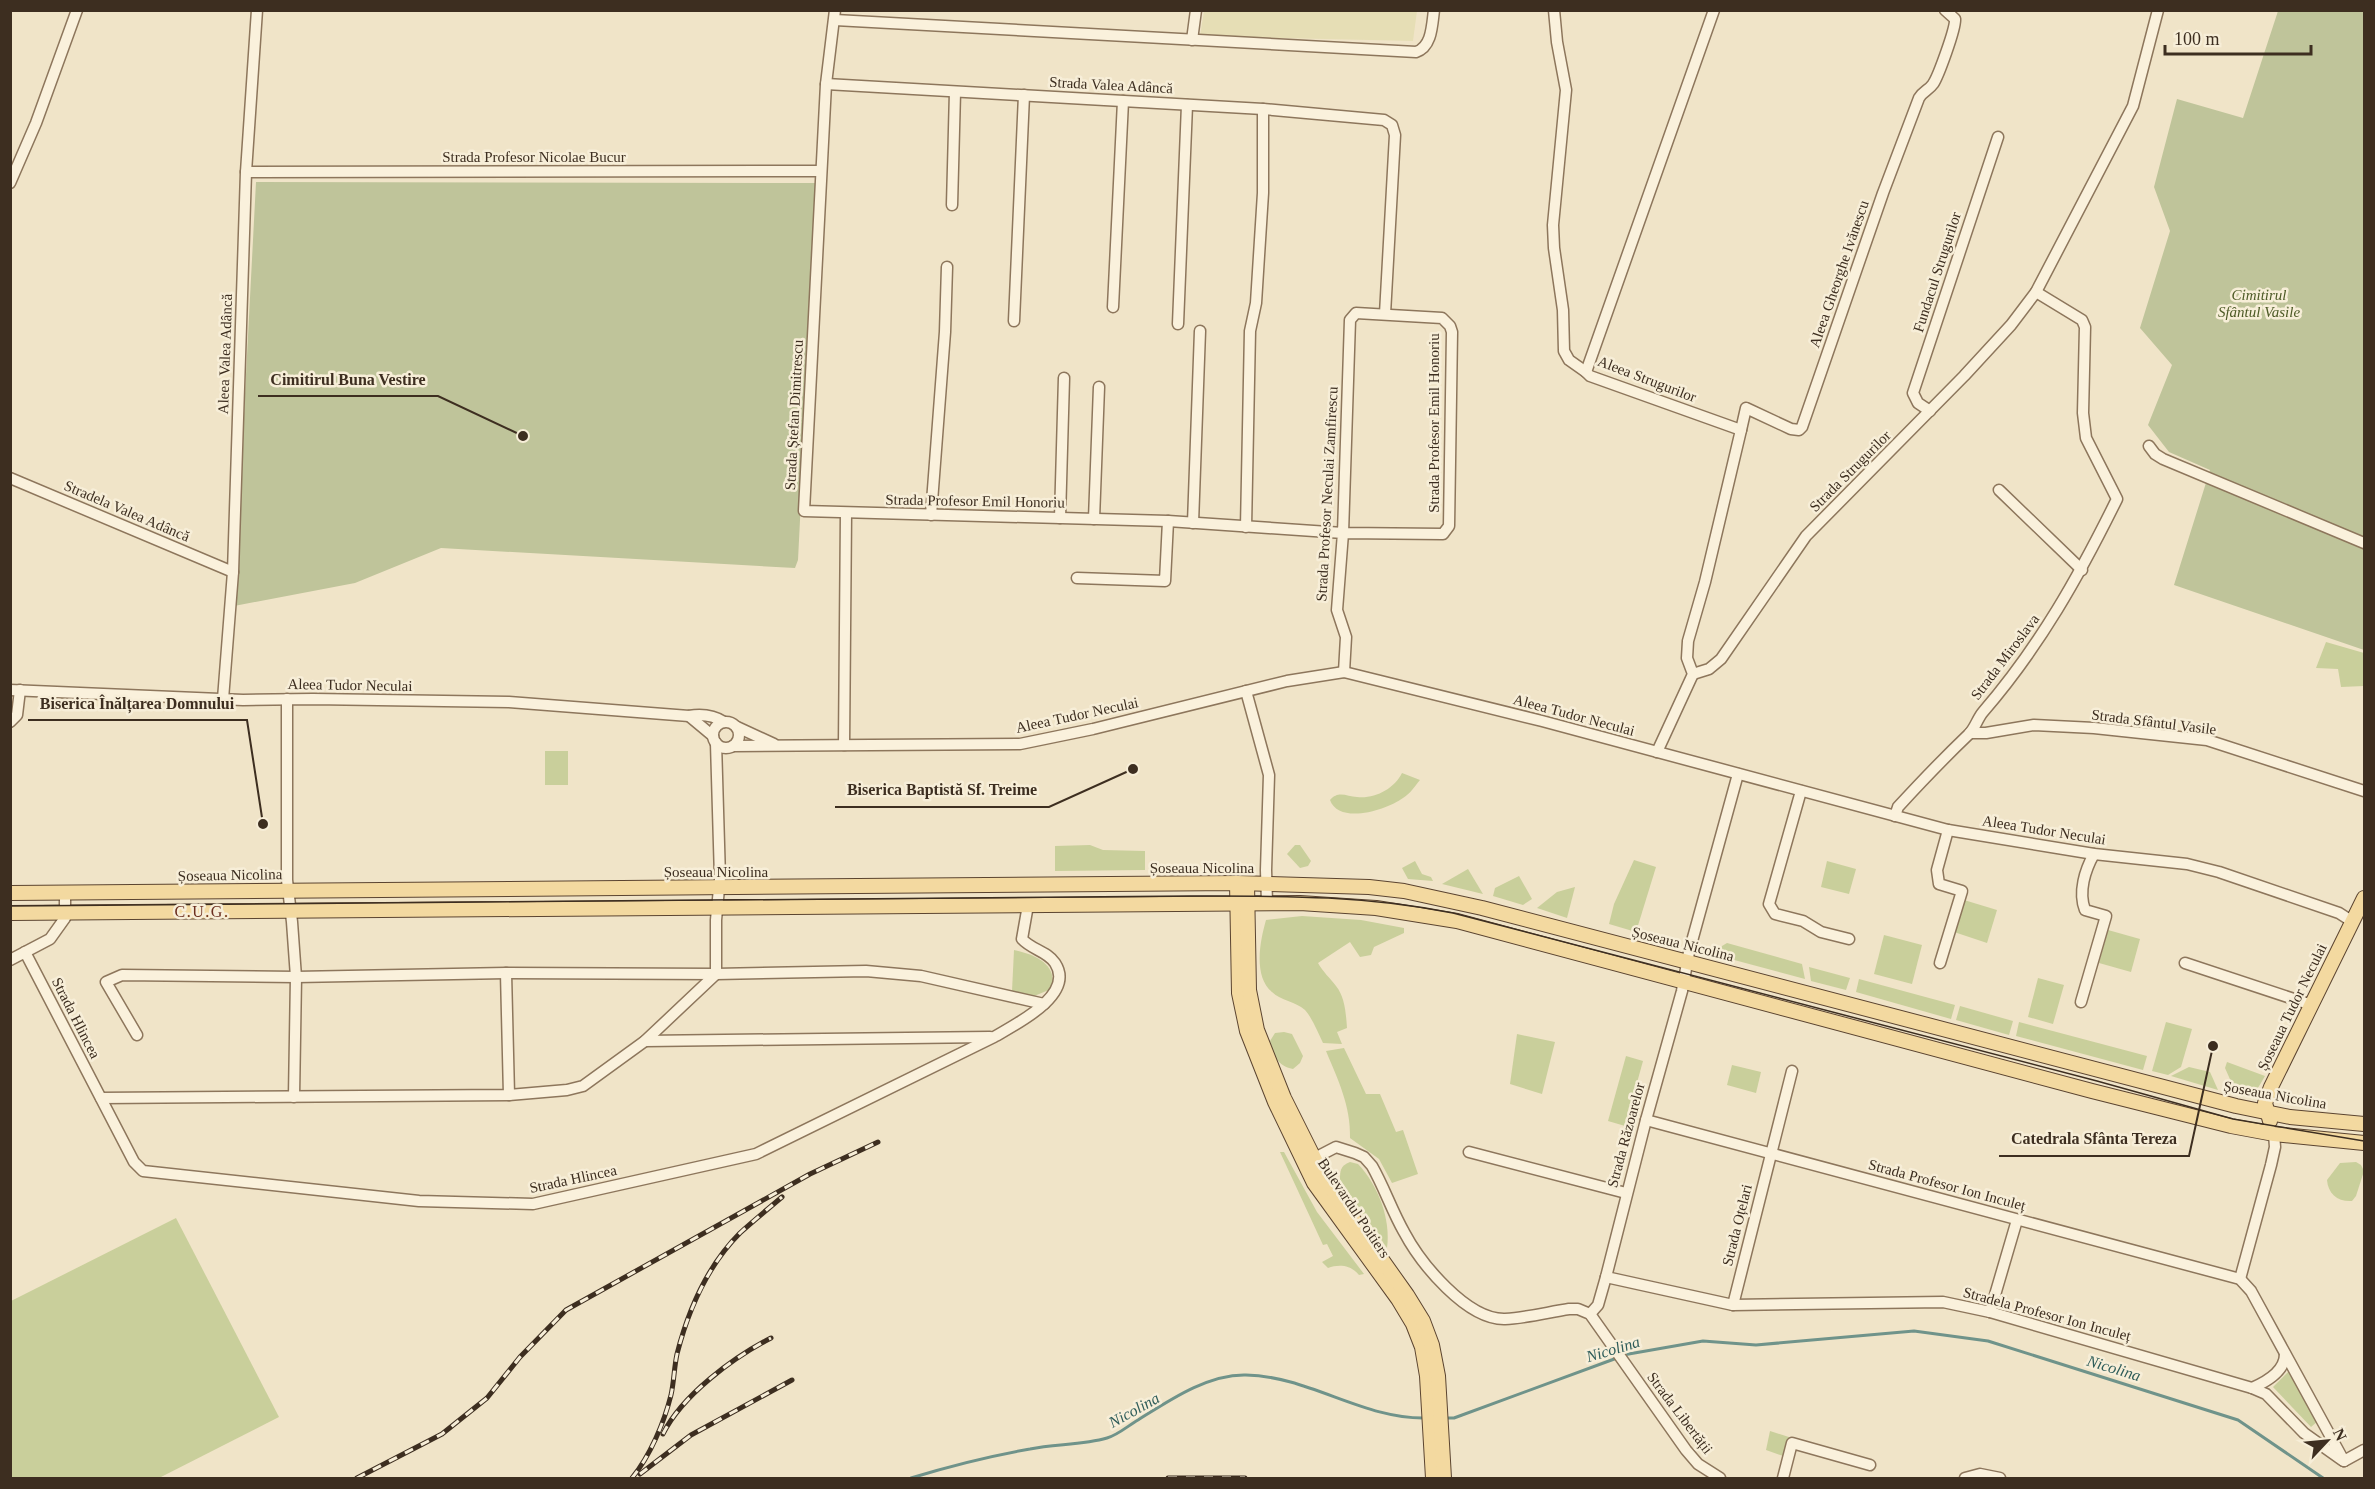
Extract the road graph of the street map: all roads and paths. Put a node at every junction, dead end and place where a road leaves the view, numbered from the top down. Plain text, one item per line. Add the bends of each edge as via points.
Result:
1 (77, 10) edge
2 (257, 10) edge
3 (1196, 10) edge
4 (1434, 10) edge
5 (1554, 10) edge
6 (1714, 10) edge
7 (1945, 10) edge
8 (2158, 10) edge
9 (835, 16) edge
10 (1192, 40) junction
11 (826, 84) junction
12 (956, 92) junction
13 (1024, 95) junction
14 (1123, 101) junction
15 (1187, 105) junction
16 (1263, 109) junction
17 (1998, 137) dead end
18 (821, 171) junction
19 (246, 172) junction
20 (10, 183) edge
21 (952, 205) dead end
22 (947, 267) dead end
23 (2036, 291) junction
24 (1113, 307) dead end
25 (1385, 314) junction
26 (1014, 321) dead end
27 (1178, 324) dead end
28 (1200, 331) dead end
29 (1586, 372) junction
30 (1064, 378) dead end
31 (1099, 387) dead end
32 (1930, 411) junction
33 (1741, 430) junction
34 (2149, 446) dead end
35 (10, 478) edge
36 (1999, 490) dead end
37 (846, 513) junction
38 (932, 515) junction
39 (1060, 518) junction
40 (1095, 519) junction
41 (1168, 521) junction
42 (1193, 522) junction
43 (1246, 527) junction
44 (1343, 533) junction
45 (2364, 543) edge
46 (2082, 570) junction
47 (233, 572) junction
48 (1077, 578) dead end
49 (1344, 672) junction
50 (1693, 674) junction
51 (15, 690) edge
52 (1246, 691) junction
53 (223, 699) junction
54 (287, 699) junction
55 (689, 716) junction
56 (10, 722) edge
57 (724, 722) junction
58 (737, 727) junction
59 (1970, 733) junction
60 (722, 743) junction
61 (777, 745) junction
62 (844, 745) junction
63 (1656, 752) junction
64 (1738, 774) junction
65 (1801, 791) junction
66 (2364, 791) edge
67 (1895, 816) junction
68 (1948, 830) junction
69 (2094, 854) junction
70 (1242, 884) junction
71 (1266, 884) junction
72 (719, 888) junction
73 (288, 890) junction
74 (10, 893) edge
75 (65, 893) junction
76 (2364, 898) edge
77 (1267, 903) junction
78 (1242, 904) junction
79 (1028, 905) junction
80 (717, 907) junction
81 (291, 911) junction
82 (10, 913) edge
83 (65, 913) junction
84 (2353, 922) junction
85 (1849, 939) dead end
86 (26, 952) junction
87 (10, 960) edge
88 (1687, 962) junction
89 (1940, 963) dead end
90 (2185, 963) dead end
91 (506, 973) junction
92 (716, 974) junction
93 (296, 976) junction
94 (1684, 981) junction
95 (2081, 1002) dead end
96 (1044, 1004) junction
97 (2312, 1005) junction
98 (137, 1035) dead end
99 (994, 1037) junction
100 (645, 1041) junction
101 (1792, 1071) dead end
102 (509, 1095) junction
103 (294, 1097) junction
104 (101, 1098) junction
105 (2268, 1113) junction
106 (1646, 1120) junction
107 (2364, 1124) edge
108 (2274, 1134) junction
109 (2364, 1143) edge
110 (1468, 1152) dead end
111 (1770, 1152) junction
112 (1308, 1161) junction
113 (1626, 1193) junction
114 (2017, 1220) junction
115 (1376, 1261) junction
116 (1606, 1277) junction
117 (2240, 1279) junction
118 (1733, 1305) junction
119 (1990, 1312) junction
120 (1590, 1314) junction
121 (2285, 1354) junction
122 (2252, 1388) junction
123 (2364, 1450) edge
124 (2344, 1461) junction
125 (1870, 1465) dead end
126 (1433, 1479) edge
127 (1444, 1479) edge
128 (1720, 1479) edge
129 (1784, 1479) edge
130 (1965, 1479) edge
131 (2000, 1479) edge

1 - 20 street
2 - 19 street, Aleea Valea Adâncă
3 - 10 street
4 - 10 street via 1427,44 1416,52
5 - 29 street via 1566,90 1554,248 1564,351 1569,360
6 - 29 street, Aleea Strugurilor
7 - 33 street, Aleea Gheorghe Ivănescu via 1955,24 1933,85 1919,98 1802,427 1791,429 1746,408
8 - 23 street, Strada Strugurilor via 2133,106
9 - 10 street
9 - 11 street, Strada Ștefan Dimitrescu
11 - 12 street, Strada Valea Adâncă
11 - 18 street, Strada Ștefan Dimitrescu
12 - 13 street, Strada Valea Adâncă
12 - 21 street
13 - 14 street, Strada Valea Adâncă
13 - 26 street
14 - 15 street, Strada Valea Adâncă
14 - 24 street
15 - 16 street, Strada Valea Adâncă
15 - 27 street
16 - 25 street, Strada Valea Adâncă via 1384,120 1392,125 1395,135
16 - 43 street via 1263,193 1256,303 1250,332
17 - 32 street, Fundacul Strugurilor via 1913,393 1918,403
18 - 19 street, Strada Profesor Nicolae Bucur
18 - 37 street, Strada Ștefan Dimitrescu via 804,511
19 - 47 street, Aleea Valea Adâncă
22 - 38 street
23 - 32 street, Strada Strugurilor via 2003,333
23 - 46 street, Strada Miroslava via 2082,320 2085,327 2086,438 2117,499
25 - 44 street, Strada Profesor Neculai Zamfirescu via 1356,313 1349,324
25 - 44 street, Strada Profesor Emil Honoriu via 1437,317 1450,326 1449,526 1443,534
28 - 42 street
29 - 33 street, Aleea Strugurilor
30 - 39 street
31 - 40 street
32 - 50 street, Strada Strugurilor via 1806,536 1720,659 1709,669
33 - 50 street via 1688,641 1687,658
34 - 45 street via 2163,459
35 - 47 street, Stradela Valea Adâncă
36 - 46 street
37 - 38 street, Strada Profesor Emil Honoriu
37 - 62 street
38 - 39 street, Strada Profesor Emil Honoriu
39 - 40 street, Strada Profesor Emil Honoriu
40 - 41 street, Strada Profesor Emil Honoriu
41 - 42 street, Strada Profesor Emil Honoriu
41 - 48 street via 1166,581
42 - 43 street, Strada Profesor Emil Honoriu
43 - 44 street, Strada Profesor Emil Honoriu
44 - 49 street, Strada Profesor Neculai Zamfirescu via 1337,610 1346,637
46 - 59 street, Strada Miroslava via 2041,636
47 - 53 street, Aleea Valea Adâncă
49 - 52 street, Aleea Tudor Neculai
49 - 63 street, Aleea Tudor Neculai
50 - 63 street
51 - 53 street, Aleea Tudor Neculai
51 - 56 street via 17,715
52 - 62 street, Aleea Tudor Neculai via 1020,744
52 - 71 street via 1269,774
53 - 54 street, Aleea Tudor Neculai
54 - 55 street, Aleea Tudor Neculai via 509,702
54 - 73 street
55 - 57 street, Aleea Tudor Neculai via 714,717
55 - 60 street
57 - 58 street, Aleea Tudor Neculai
57 - 60 street via 715,728
58 - 60 street via 739,738
58 - 61 street, Aleea Tudor Neculai
59 - 66 street, Strada Sfântul Vasile via 2034,725 2206,740
59 - 67 street, Strada Miroslava via 1898,807
60 - 61 street, Aleea Tudor Neculai via 744,748
60 - 72 street via 716,768
61 - 62 street, Aleea Tudor Neculai
63 - 64 street, Aleea Tudor Neculai
64 - 65 street, Aleea Tudor Neculai
64 - 88 street
65 - 67 street, Aleea Tudor Neculai
65 - 85 street via 1769,904 1774,914
67 - 68 street, Aleea Tudor Neculai
68 - 69 street, Aleea Tudor Neculai
68 - 89 street via 1937,870 1939,884 1962,891
69 - 84 street, Aleea Tudor Neculai via 2187,864 2219,872 2338,913
69 - 95 street via 2080,897 2085,909 2106,916
70 - 71 main road, Șoseaua Nicolina
70 - 72 main road, Șoseaua Nicolina
70 - 78 main road, Bulevardul Poitiers
71 - 77 street
71 - 88 main road, Șoseaua Nicolina via 1345,885 1404,891
72 - 73 main road, Șoseaua Nicolina
72 - 80 street
73 - 75 main road, Șoseaua Nicolina
73 - 81 street
74 - 75 main road, Șoseaua Nicolina
75 - 83 street
76 - 84 main road, Șoseaua Tudor Neculai
77 - 78 main road
77 - 94 main road via 1346,905 1457,921
78 - 79 main road
78 - 112 main road, Bulevardul Poitiers via 1239,993 1244,1023 1275,1102
79 - 80 main road
79 - 96 street, Strada Hlincea via 1022,939 1030,948 1047,955 1060,975 1055,993
80 - 81 main road
80 - 92 street
81 - 83 main road
81 - 93 street
82 - 83 main road
83 - 86 street via 50,939
84 - 97 main road, Șoseaua Tudor Neculai
86 - 87 street
86 - 104 street, Strada Hlincea
88 - 94 street, Strada Răzoarelor
88 - 105 main road, Șoseaua Nicolina
90 - 97 street
91 - 92 street
91 - 93 street
91 - 102 street
92 - 96 street via 888,972
92 - 100 street
93 - 98 street via 122,975 106,982
93 - 103 street
94 - 106 street, Strada Răzoarelor
94 - 108 main road via 2091,1091
96 - 99 street, Strada Hlincea
97 - 105 main road, Șoseaua Tudor Neculai via 2271,1087 2265,1103
99 - 100 street
99 - 104 street, Strada Hlincea via 756,1154 533,1204 419,1202 140,1170
100 - 102 street via 583,1086
101 - 111 street, Strada Oțelari
102 - 103 street
103 - 104 street
105 - 107 main road, Șoseaua Nicolina
105 - 108 main road, Șoseaua Tudor Neculai
106 - 111 street, Strada Profesor Ion Inculeț
106 - 113 street, Strada Răzoarelor
108 - 109 main road
108 - 117 street via 2271,1165
110 - 113 street
111 - 114 street, Strada Profesor Ion Inculeț
111 - 118 street, Strada Oțelari
112 - 115 main road, Bulevardul Poitiers via 1327,1201
112 - 120 street via 1336,1148 1364,1157 1414,1248 1448,1289 1475,1311 1504,1319 1569,1309
113 - 116 street, Strada Răzoarelor
114 - 117 street, Strada Profesor Ion Inculeț
114 - 119 street
115 - 126 main road, Bulevardul Poitiers via 1422,1347
115 - 127 main road, Bulevardul Poitiers via 1407,1295 1432,1345 1438,1376
116 - 118 street, Stradela Profesor Ion Inculeț
116 - 120 street, Strada Răzoarelor via 1598,1305
117 - 121 street via 2251,1291
118 - 119 street, Stradela Profesor Ion Inculeț via 1943,1302
119 - 122 street, Stradela Profesor Ion Inculeț
120 - 128 street, Strada Libertății via 1698,1464
121 - 122 street via 2279,1370
121 - 124 street
122 - 124 street, Stradela Profesor Ion Inculeț via 2266,1394 2304,1433
123 - 124 street
125 - 129 street via 1792,1443
130 - 131 street via 1980,1474

